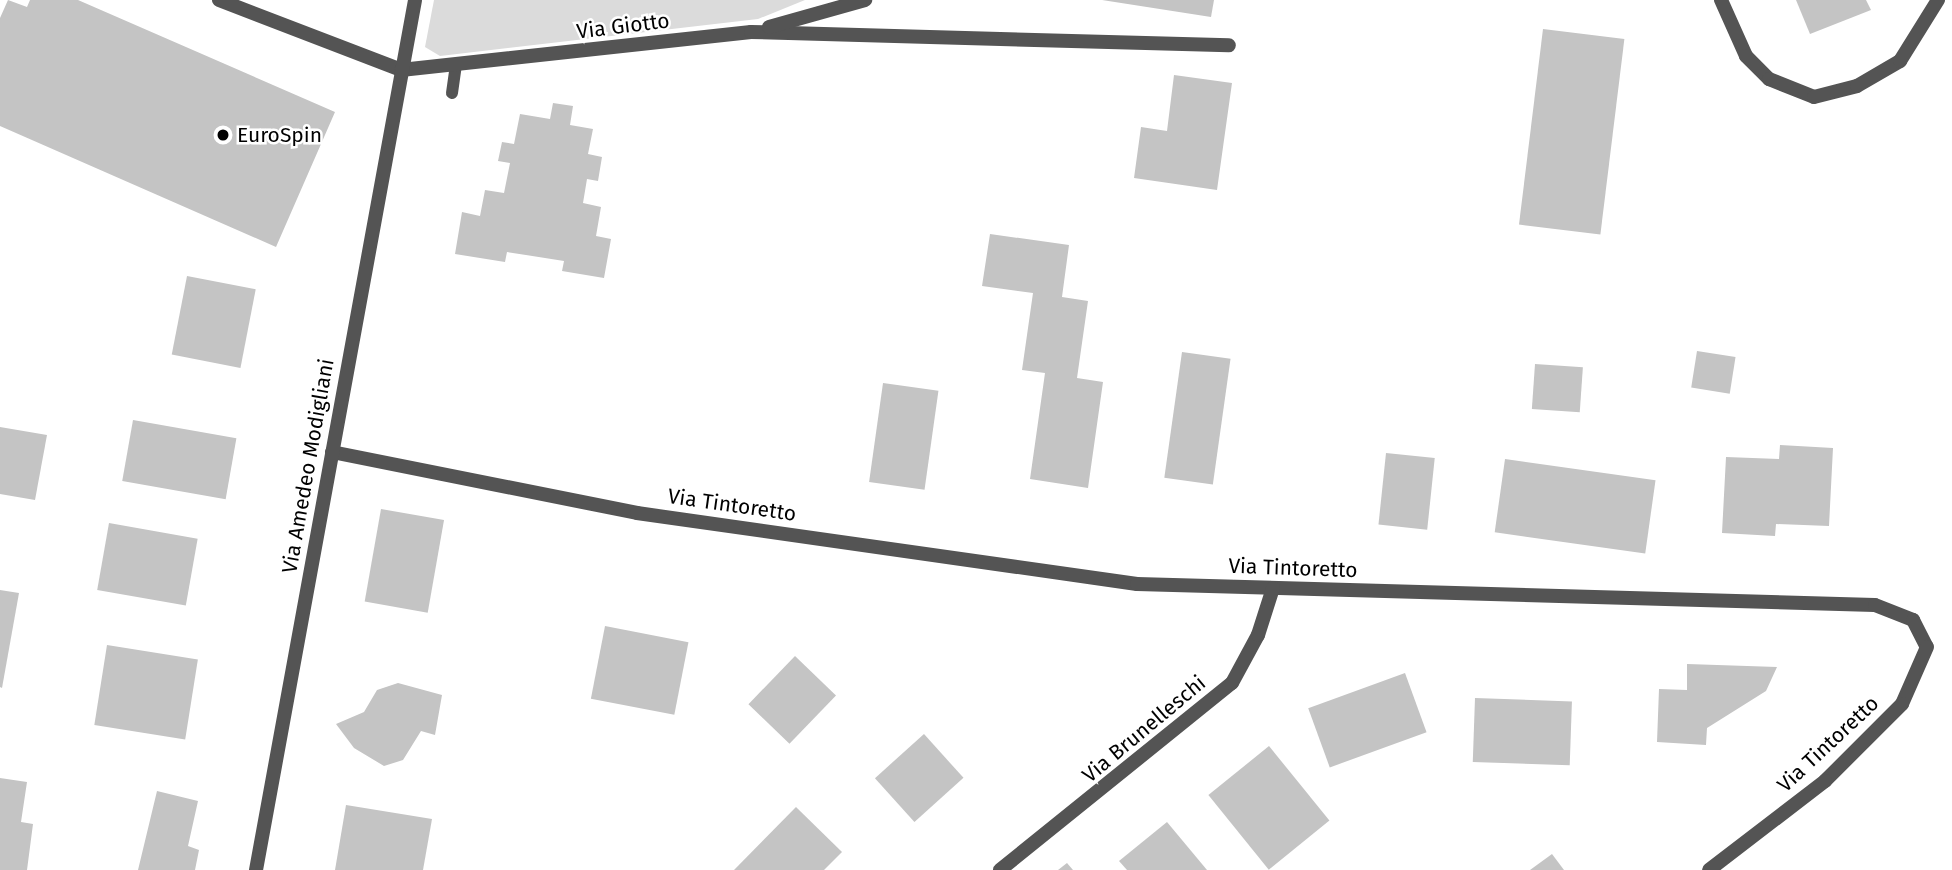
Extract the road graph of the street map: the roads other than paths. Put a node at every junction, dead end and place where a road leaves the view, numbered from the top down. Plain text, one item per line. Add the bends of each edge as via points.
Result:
1 (219, 0) edge
2 (415, 0) edge
3 (865, 0) edge
4 (1721, 0) edge
5 (1938, 0) edge
6 (751, 32) junction
7 (1229, 45) dead end
8 (456, 66) junction
9 (401, 70) junction
10 (452, 93) dead end
11 (332, 452) junction
12 (1273, 588) junction
13 (256, 870) edge
14 (1000, 870) edge
15 (1709, 870) edge

1 - 9 street
2 - 9 street, Via Amedeo Modigliani
3 - 6 street
4 - 5 street via 1746,56 1769,79 1814,97 1857,86 1900,61
6 - 7 street, Via Giotto
6 - 8 street, Via Giotto
8 - 9 street, Via Giotto
8 - 10 lane
9 - 11 street, Via Amedeo Modigliani
11 - 12 street, Via Tintoretto via 637,513 1137,584
11 - 13 street, Via Amedeo Modigliani
12 - 14 street, Via Brunelleschi via 1258,635 1232,683
12 - 15 street, Via Tintoretto via 1875,605 1913,620 1927,647 1902,704 1825,781

